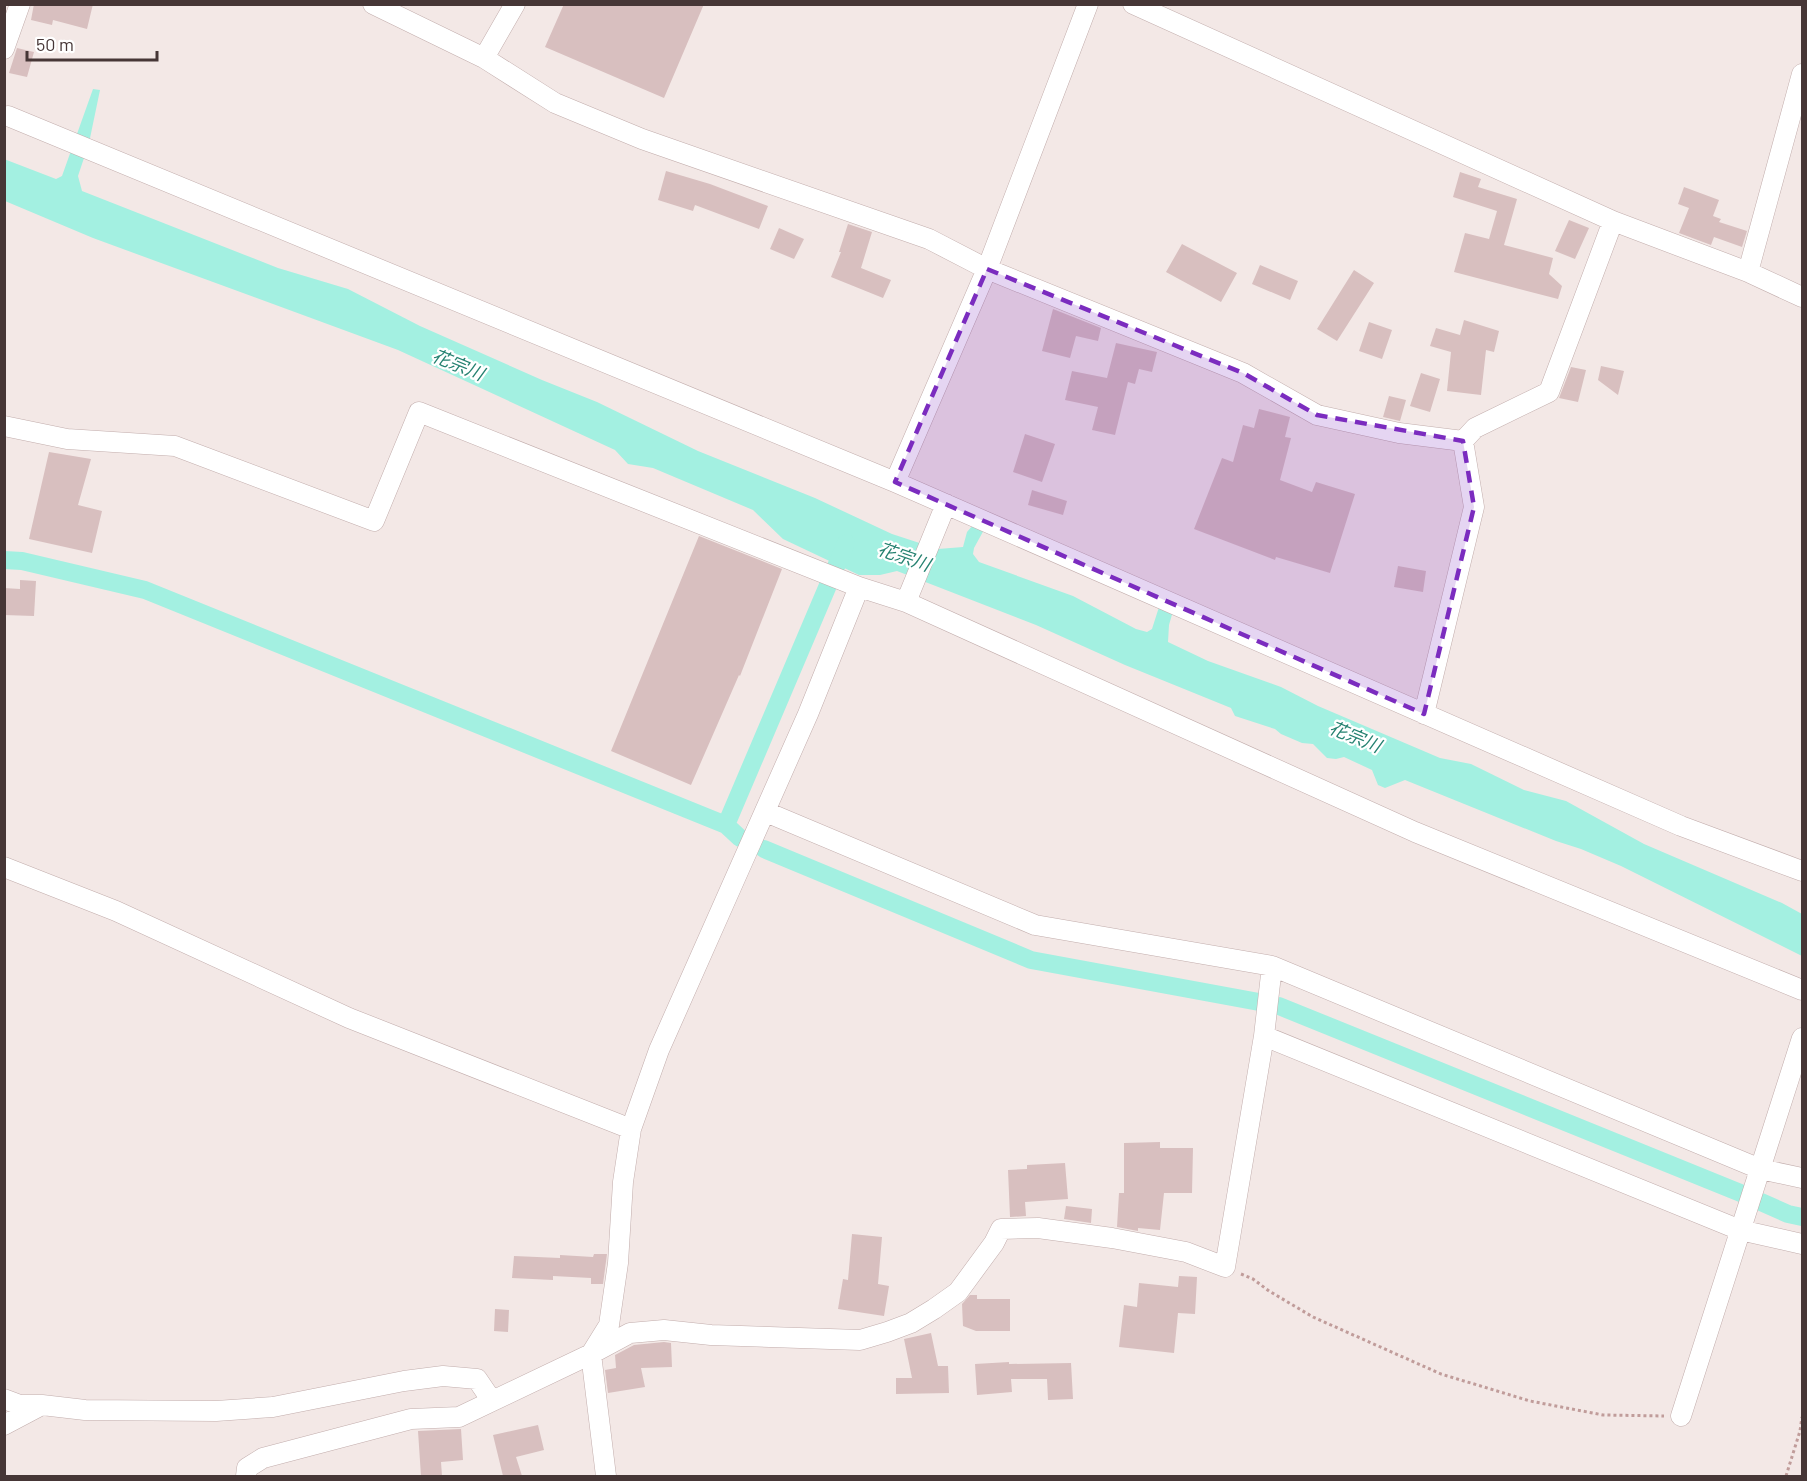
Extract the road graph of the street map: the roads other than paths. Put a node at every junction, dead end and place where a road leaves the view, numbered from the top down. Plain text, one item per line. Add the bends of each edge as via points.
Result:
1 (20, 4) edge
2 (373, 4) edge
3 (515, 4) edge
4 (1088, 4) edge
5 (1133, 4) edge
6 (4, 49) edge
7 (484, 58) junction
8 (1803, 74) edge
9 (8, 116) dead end
10 (1613, 221) junction
11 (987, 265) junction
12 (1748, 272) junction
13 (1803, 297) edge
14 (4, 426) edge
15 (1463, 441) junction
16 (895, 482) junction
17 (943, 511) junction
18 (859, 587) junction
19 (908, 595) junction
20 (1424, 714) junction
21 (766, 812) junction
22 (4, 867) edge
23 (1803, 871) edge
24 (1272, 966) junction
25 (1803, 990) edge
26 (1264, 1036) junction
27 (1803, 1038) edge
28 (631, 1129) junction
29 (1760, 1170) junction
30 (1803, 1178) edge
31 (1740, 1230) junction
32 (1803, 1244) edge
33 (591, 1354) junction
34 (4, 1399) edge
35 (492, 1401) junction
36 (42, 1405) junction
37 (1681, 1416) road end
38 (4, 1425) edge
39 (246, 1476) edge
40 (606, 1476) edge

1 - 6 street
2 - 7 street
3 - 7 street
4 - 11 street
5 - 10 street
7 - 11 street via 555,102 631,135 929,240
8 - 12 street
9 - 16 street
10 - 12 street
10 - 15 street via 1549,392 1476,428
11 - 15 street via 1243,373 1317,415 1399,433
11 - 16 street
12 - 13 street
14 - 18 street via 67,439 175,446 374,521 419,412
15 - 20 street via 1474,507
16 - 17 street
17 - 19 street
17 - 20 street
18 - 19 street
18 - 21 street
19 - 25 street via 1415,832
20 - 23 street via 1681,826
21 - 24 street via 1035,925
21 - 28 street via 659,1050
22 - 28 street via 116,911 349,1018
24 - 26 street
24 - 29 street
26 - 31 street
26 - 33 street via 1225,1268 1186,1252 1112,1238 1038,1228 1001,1229 958,1292 911,1323 887,1332 860,1340 664,1330 630,1333
27 - 29 street
28 - 33 street via 609,1325
29 - 30 street
29 - 31 street
31 - 32 street
31 - 37 street
33 - 35 street
33 - 40 street
34 - 36 street via 20,1405
35 - 36 street via 477,1379 443,1376 273,1407 216,1411 85,1410
35 - 39 street via 459,1417 411,1419 263,1458 247,1468
36 - 38 street

